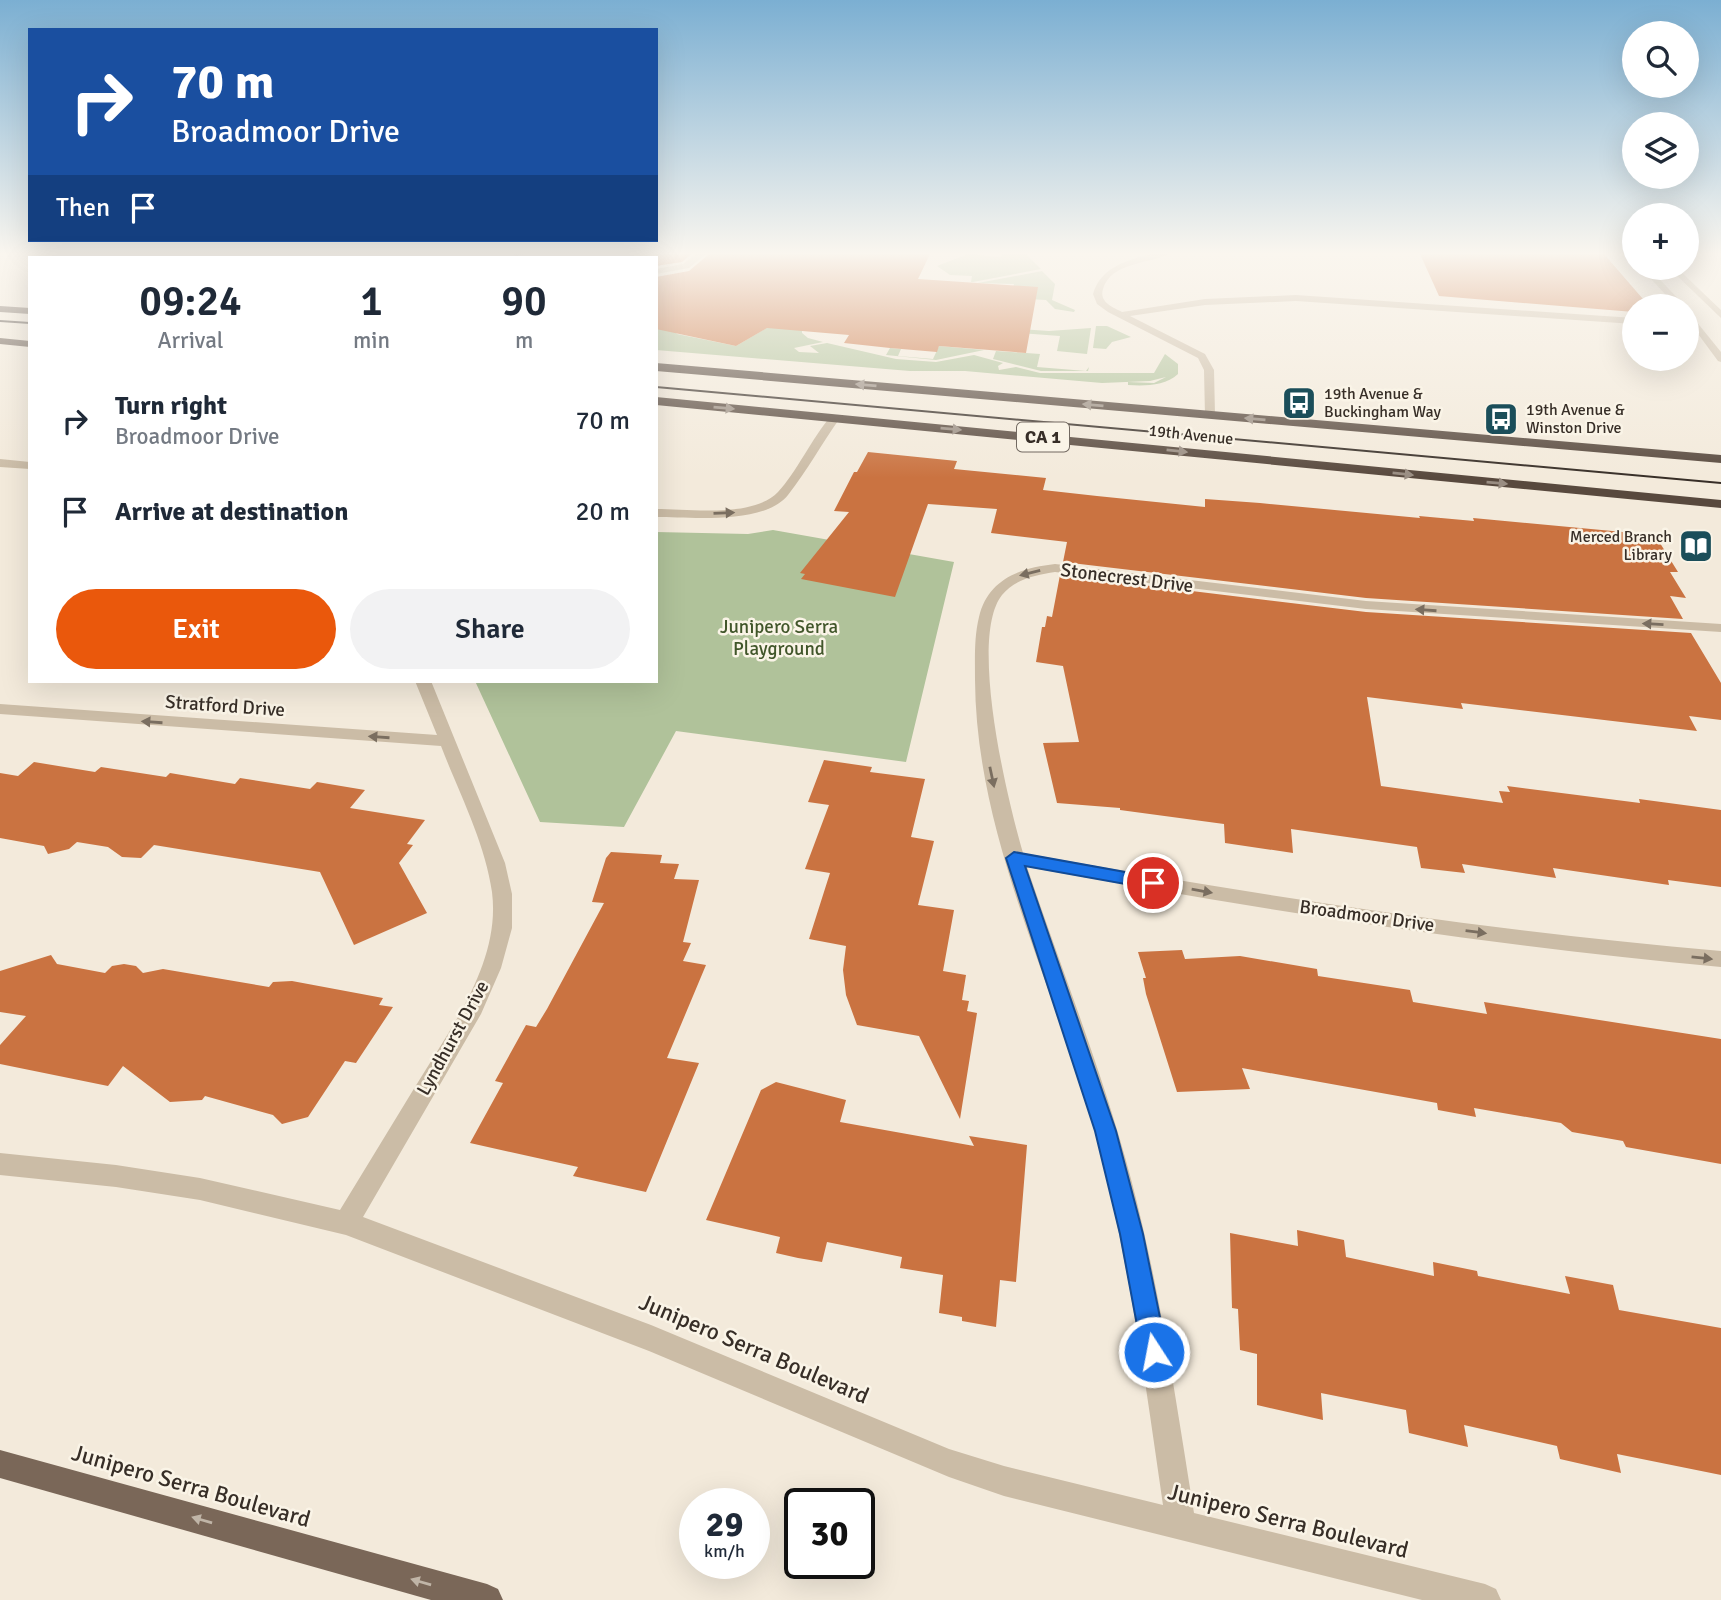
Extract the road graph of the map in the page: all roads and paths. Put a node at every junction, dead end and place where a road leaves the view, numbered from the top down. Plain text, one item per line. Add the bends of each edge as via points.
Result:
1 (1149, 329) edge
2 (1699, 333) edge
3 (0, 341) edge
4 (28, 344) edge
5 (1721, 359) edge
6 (658, 367) edge
7 (658, 401) edge
8 (1210, 415) junction
9 (835, 418) junction
10 (1721, 444) edge
11 (1629, 451) junction
12 (1721, 459) edge
13 (0, 463) edge
14 (28, 466) edge
15 (1721, 504) edge
16 (658, 513) edge
17 (1721, 628) edge
18 (424, 683) edge
19 (0, 709) edge
20 (447, 741) junction
21 (1014, 858) junction
22 (1721, 959) edge
23 (0, 1164) edge
24 (346, 1223) junction
25 (0, 1464) edge
26 (1181, 1526) junction
27 (487, 1600) edge
28 (1485, 1600) edge

1 - 8 street via 1205,359
2 - 5 street
3 - 4 highway
8 -> 6 highway, 19th Avenue / CA 1
7 -> 9 highway, 19th Avenue / CA 1
11 -> 8 highway, 19th Avenue / CA 1
9 -> 15 highway, 19th Avenue / CA 1
16 -> 9 street via 737,513 765,506 782,495
10 - 11 highway
11 - 12 highway, 19th Avenue / CA 1
13 - 14 street
17 -> 21 street, Stonecrest Drive via 1366,606 1055,568 1026,573 1003,585 994,597 984,642 988,761
18 - 20 street, Lyndhurst Drive
20 -> 19 street, Stratford Drive
20 - 24 street, Lyndhurst Drive via 496,863 502,928 474,1008
21 -> 22 street, Broadmoor Drive via 1454,929
21 - 26 street, Stonecrest Drive via 1119,1183 1154,1352
23 - 24 street, Junipero Serra Boulevard via 200,1189
24 - 26 street, Junipero Serra Boulevard via 651,1338 949,1463
27 -> 25 main road, Junipero Serra Boulevard
26 - 28 street, Junipero Serra Boulevard

